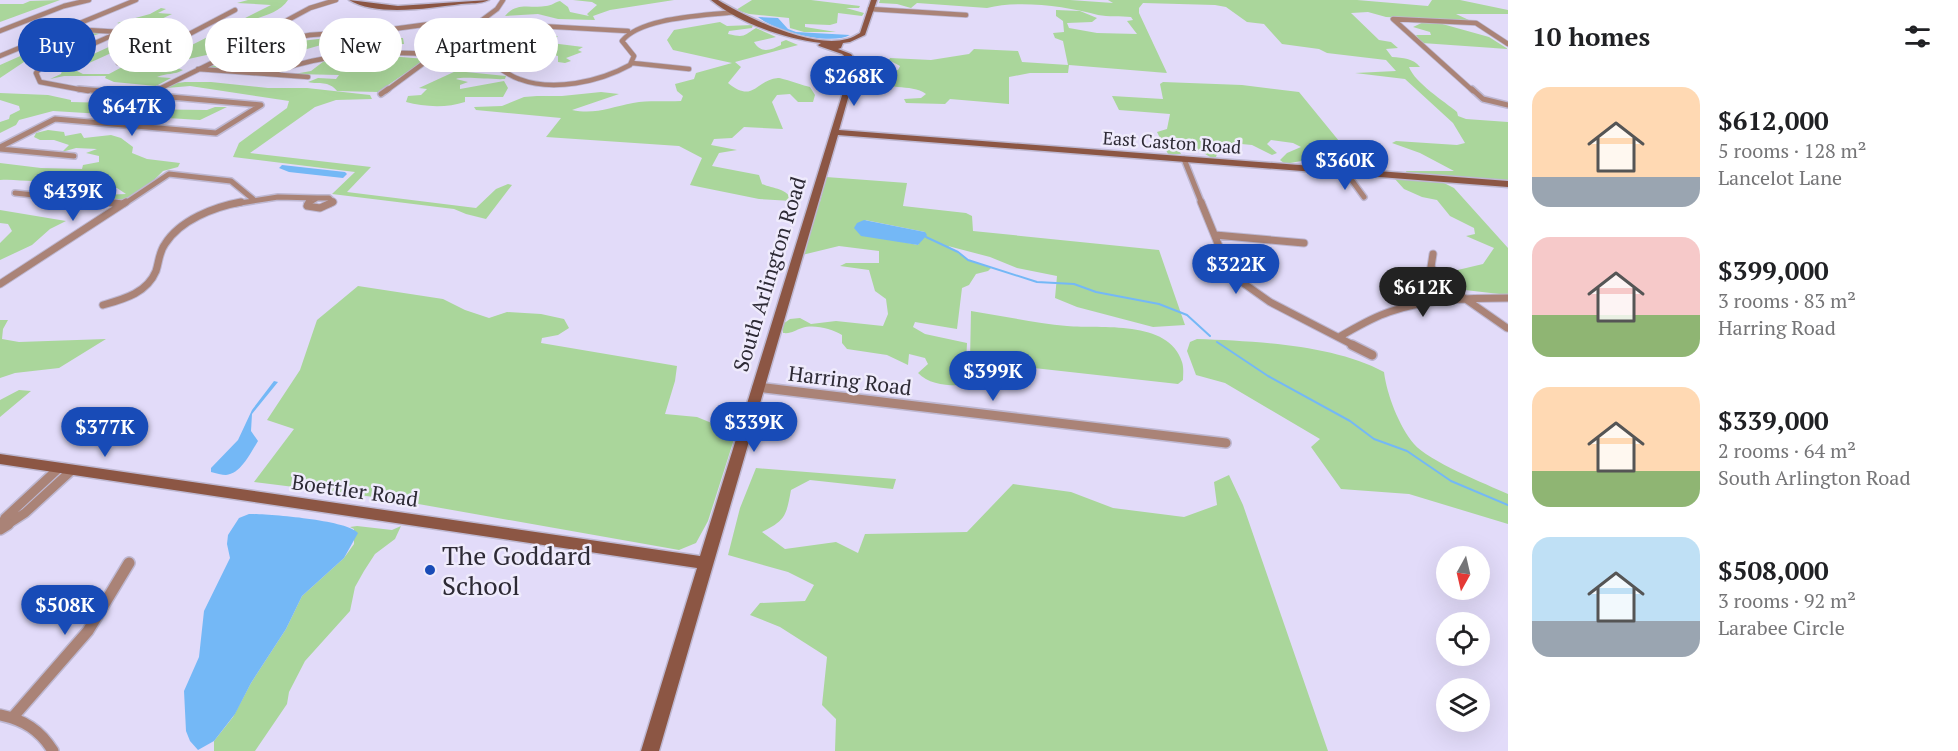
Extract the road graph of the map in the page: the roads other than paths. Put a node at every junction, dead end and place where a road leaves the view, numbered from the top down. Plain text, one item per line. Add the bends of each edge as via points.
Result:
1 (89, 0) edge
2 (136, 0) edge
3 (336, 0) edge
4 (352, 0) edge
5 (486, 0) edge
6 (503, 0) edge
7 (714, 0) edge
8 (874, 0) edge
9 (438, 2) edge
10 (870, 9) junction
11 (234, 10) dead end
12 (734, 12) junction
13 (966, 15) dead end
14 (92, 18) edge
15 (291, 18) edge
16 (485, 18) edge
17 (414, 26) edge
18 (558, 27) edge
19 (0, 31) edge
20 (628, 31) junction
21 (193, 33) edge
22 (307, 36) edge
23 (108, 37) edge
24 (1508, 44) edge
25 (838, 46) junction
26 (18, 48) edge
27 (0, 56) edge
28 (414, 56) edge
29 (632, 63) junction
30 (205, 65) edge
31 (196, 69) junction
32 (689, 69) dead end
33 (414, 70) edge
34 (506, 72) edge
35 (269, 74) junction
36 (308, 77) dead end
37 (381, 94) dead end
38 (144, 96) junction
39 (1508, 105) edge
40 (834, 132) junction
41 (0, 148) edge
42 (74, 156) dead end
43 (1184, 159) junction
44 (1345, 171) junction
45 (1508, 184) edge
46 (15, 193) dead end
47 (293, 196) junction
48 (1364, 197) dead end
49 (317, 198) junction
50 (253, 199) junction
51 (307, 203) junction
52 (123, 204) junction
53 (1215, 235) junction
54 (1304, 243) dead end
55 (1433, 254) dead end
56 (0, 284) edge
57 (1508, 298) edge
58 (1467, 300) junction
59 (103, 305) dead end
60 (1507, 328) edge
61 (1339, 337) junction
62 (1372, 355) dead end
63 (757, 387) junction
64 (1226, 443) dead end
65 (0, 459) edge
66 (66, 469) junction
67 (0, 528) edge
68 (129, 562) dead end
69 (705, 563) junction
70 (6, 716) edge
71 (53, 751) edge
72 (650, 751) edge

1 - 19 street
2 - 14 street
3 - 15 street
4 - 9 street via 379,7
5 - 9 street
6 - 16 street
7 - 12 street
8 - 10 street
10 - 13 street
10 - 25 street via 863,34
11 - 21 street
12 - 20 street
12 - 25 street via 778,33
17 - 22 street
18 - 20 street
20 - 29 street via 622,41 633,55
23 - 38 street via 45,65 36,72 38,78 48,86
24 - 39 street via 1476,23 1394,18 1483,99
25 - 40 street, South Arlington Road via 855,63
26 - 27 street
28 - 35 street via 336,54 298,61
29 - 32 street
29 - 34 street via 597,77 549,84 517,79
30 - 31 street
31 - 35 street
31 - 38 street
33 - 37 street
35 - 36 street
38 - 41 street via 261,105 216,133 54,119
40 - 43 street, East Caston Road
40 - 63 street, South Arlington Road
41 - 42 street
43 - 44 street, East Caston Road
43 - 53 street
44 - 45 street, East Caston Road
44 - 48 street
46 - 52 street
47 - 49 street
47 - 50 street
47 - 51 street
49 - 51 street
49 - 51 street via 333,202 316,209 309,208
50 - 52 street via 239,185 221,179 169,174
50 - 59 street via 219,209 180,229 164,244 155,274 139,292
52 - 56 street
53 - 54 street
53 - 61 street via 1230,270 1246,287
55 - 58 street via 1431,263 1436,275
57 - 58 street
58 - 60 street
58 - 61 street via 1391,311
61 - 62 street
63 - 64 street, Harring Road
63 - 69 street, South Arlington Road
65 - 66 street, Boettler Road
66 - 67 street via 25,513
66 - 69 street, Boettler Road
68 - 70 street via 88,631
69 - 72 street, South Arlington Road
70 - 71 street via 32,726

